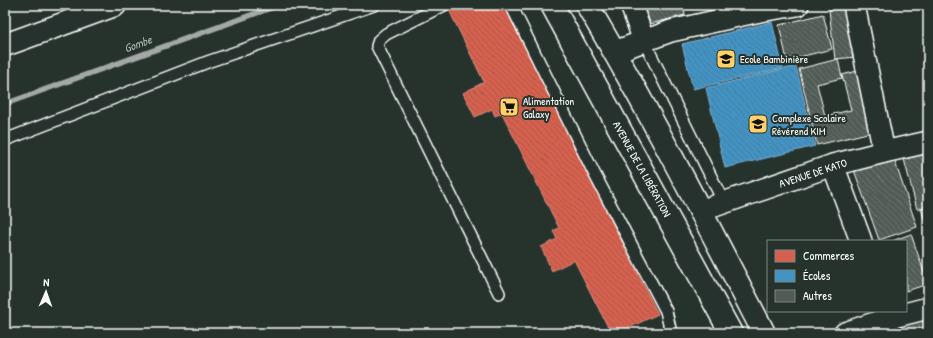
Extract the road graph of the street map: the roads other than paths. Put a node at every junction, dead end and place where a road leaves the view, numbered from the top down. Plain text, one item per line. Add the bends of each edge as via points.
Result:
1 (115, 5) edge
2 (374, 5) edge
3 (444, 5) edge
4 (511, 5) edge
5 (552, 5) edge
6 (587, 5) edge
7 (631, 5) edge
8 (798, 5) edge
9 (854, 5) edge
10 (644, 41) junction
11 (5, 45) edge
12 (614, 52) junction
13 (5, 140) edge
14 (928, 142) edge
15 (884, 152) junction
16 (833, 165) junction
17 (724, 203) junction
18 (700, 211) junction
19 (861, 240) edge
20 (499, 293) dead end
21 (928, 308) edge
22 (881, 321) edge
23 (671, 333) edge
24 (731, 333) edge
25 (764, 333) edge
26 (845, 333) edge

1 - 11 main road
2 - 13 lane via 210,60
3 - 20 lane via 386,34 377,46
4 - 23 lane via 666,311
5 - 24 main road, AVENUE DE LA LIBÉRATION
6 - 12 main road
7 - 10 street
8 - 10 street via 671,31
9 - 15 street
10 - 12 street
10 - 17 lane
12 - 18 main road
14 - 15 street, AVENUE DE KATO
15 - 16 street, AVENUE DE KATO
16 - 17 street, AVENUE DE KATO
16 - 19 street
17 - 18 street, AVENUE DE KATO
18 - 25 main road
21 - 22 street
22 - 26 street

